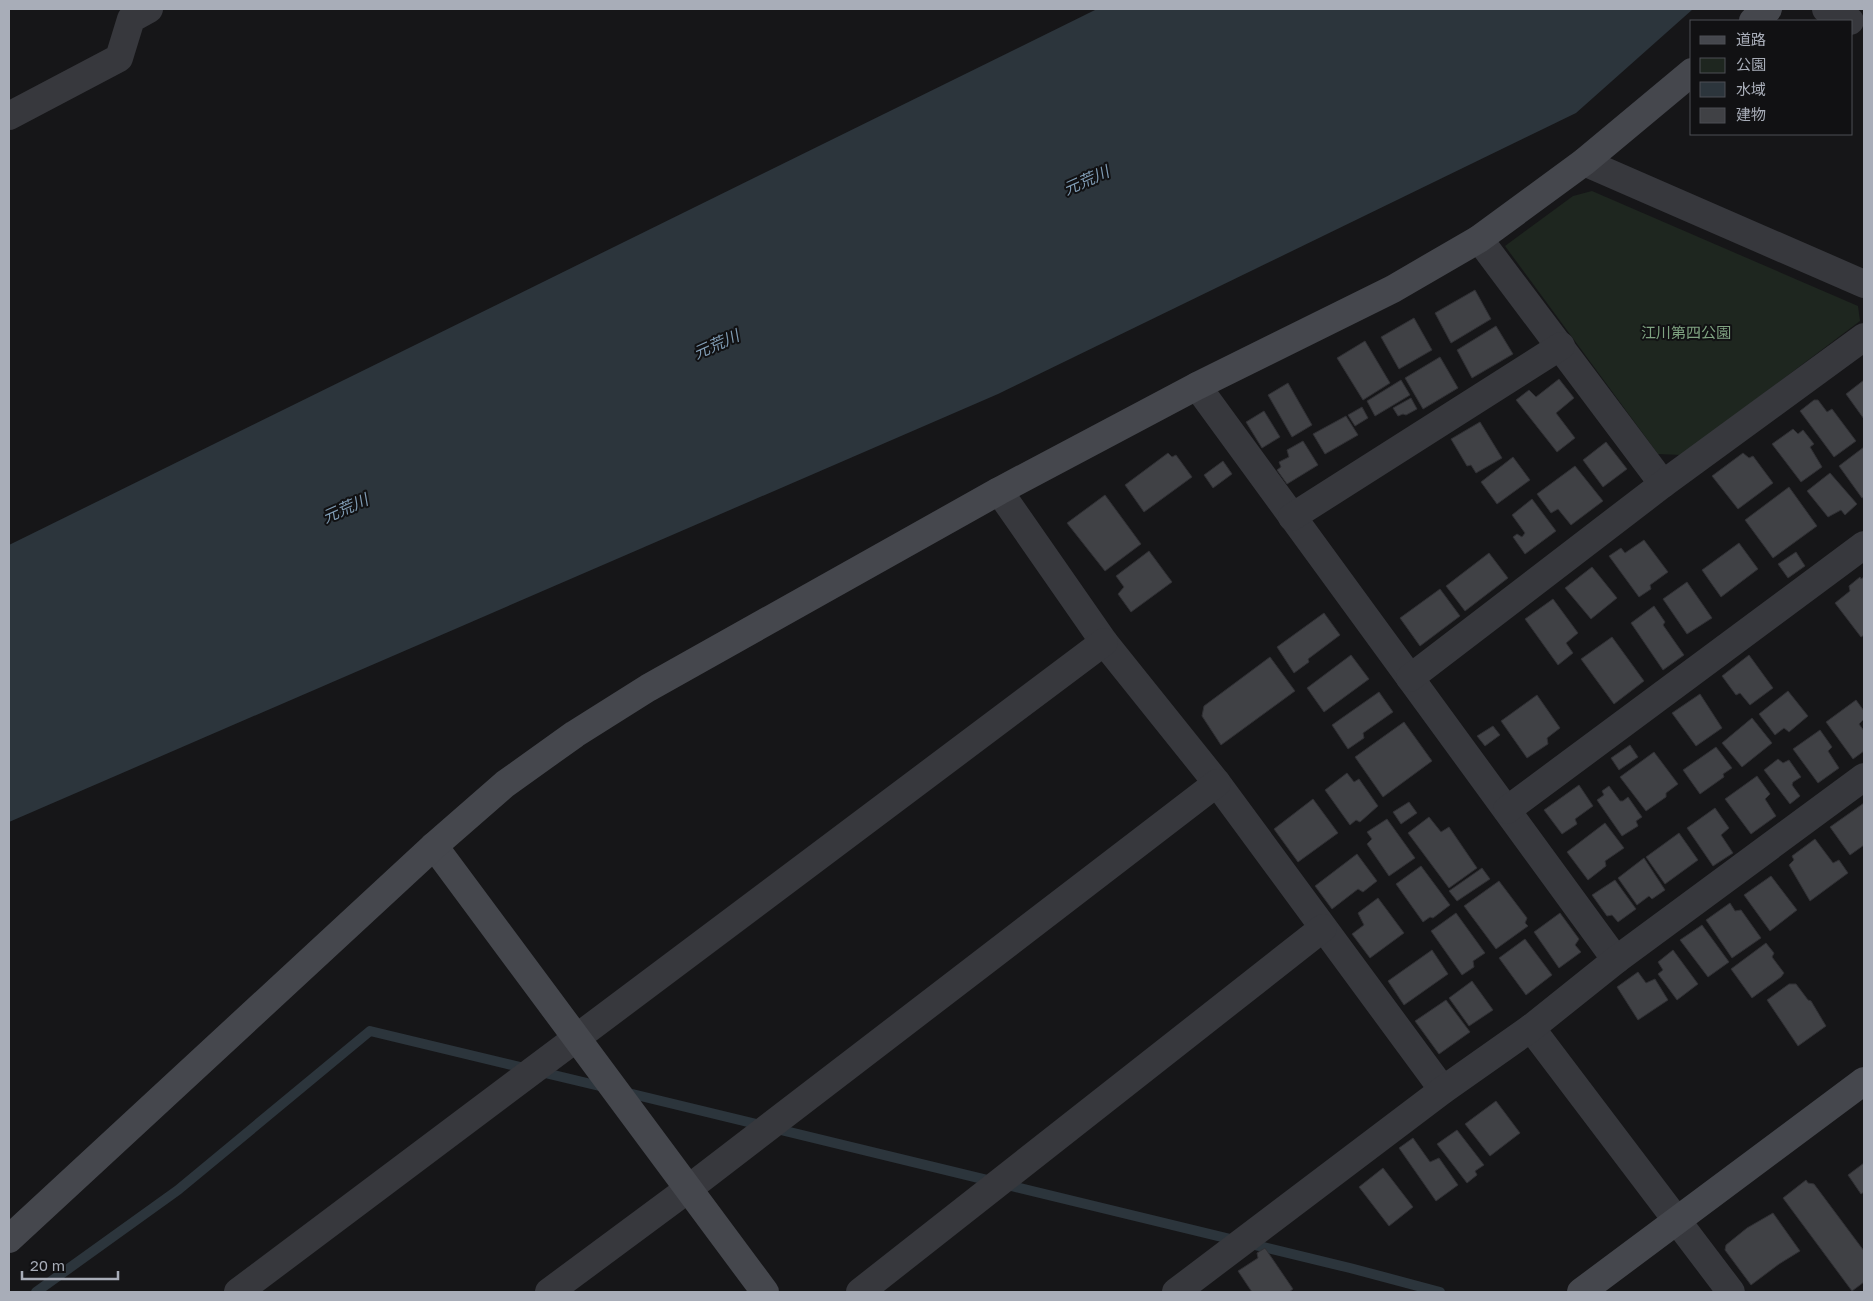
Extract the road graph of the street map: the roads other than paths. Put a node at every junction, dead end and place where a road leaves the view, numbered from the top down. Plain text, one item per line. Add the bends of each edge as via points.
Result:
1 (1768, 9) edge
2 (1826, 9) edge
3 (136, 12) edge
4 (1754, 20) edge
5 (1847, 20) edge
6 (1690, 74) edge
7 (9, 116) edge
8 (1584, 162) junction
9 (1480, 238) junction
10 (1864, 284) edge
11 (1864, 337) edge
12 (1561, 346) junction
13 (1197, 386) junction
14 (1663, 484) junction
15 (999, 491) junction
16 (1292, 517) junction
17 (1864, 545) edge
18 (1104, 642) junction
19 (1410, 678) junction
20 (1864, 777) edge
21 (1217, 783) junction
22 (1507, 810) junction
23 (434, 846) junction
24 (1323, 928) junction
25 (1616, 960) junction
26 (1531, 1028) junction
27 (576, 1038) junction
28 (1864, 1081) edge
29 (1443, 1090) junction
30 (688, 1189) junction
31 (1677, 1221) junction
32 (9, 1239) edge
33 (238, 1292) edge
34 (549, 1292) edge
35 (764, 1292) edge
36 (860, 1292) edge
37 (1176, 1292) edge
38 (1581, 1292) edge
39 (1730, 1292) edge

1 - 4 street
2 - 5 street
3 - 7 street via 119,58
6 - 8 street
8 - 9 street
8 - 10 street
9 - 12 street
9 - 13 street via 1393,289
11 - 14 street
12 - 14 street
12 - 16 street
13 - 15 street
13 - 16 street
14 - 19 street
15 - 18 street
15 - 23 street via 591,723 505,784
16 - 19 street
17 - 22 street
18 - 21 street
18 - 27 street
19 - 22 street
20 - 25 street
21 - 24 street
21 - 30 street
22 - 25 street
23 - 27 street
23 - 32 street
24 - 29 street
24 - 36 street
25 - 26 street
26 - 29 street
26 - 31 street
27 - 30 street
27 - 33 street
28 - 31 street
29 - 37 street
30 - 34 street
30 - 35 street
31 - 38 street
31 - 39 street

